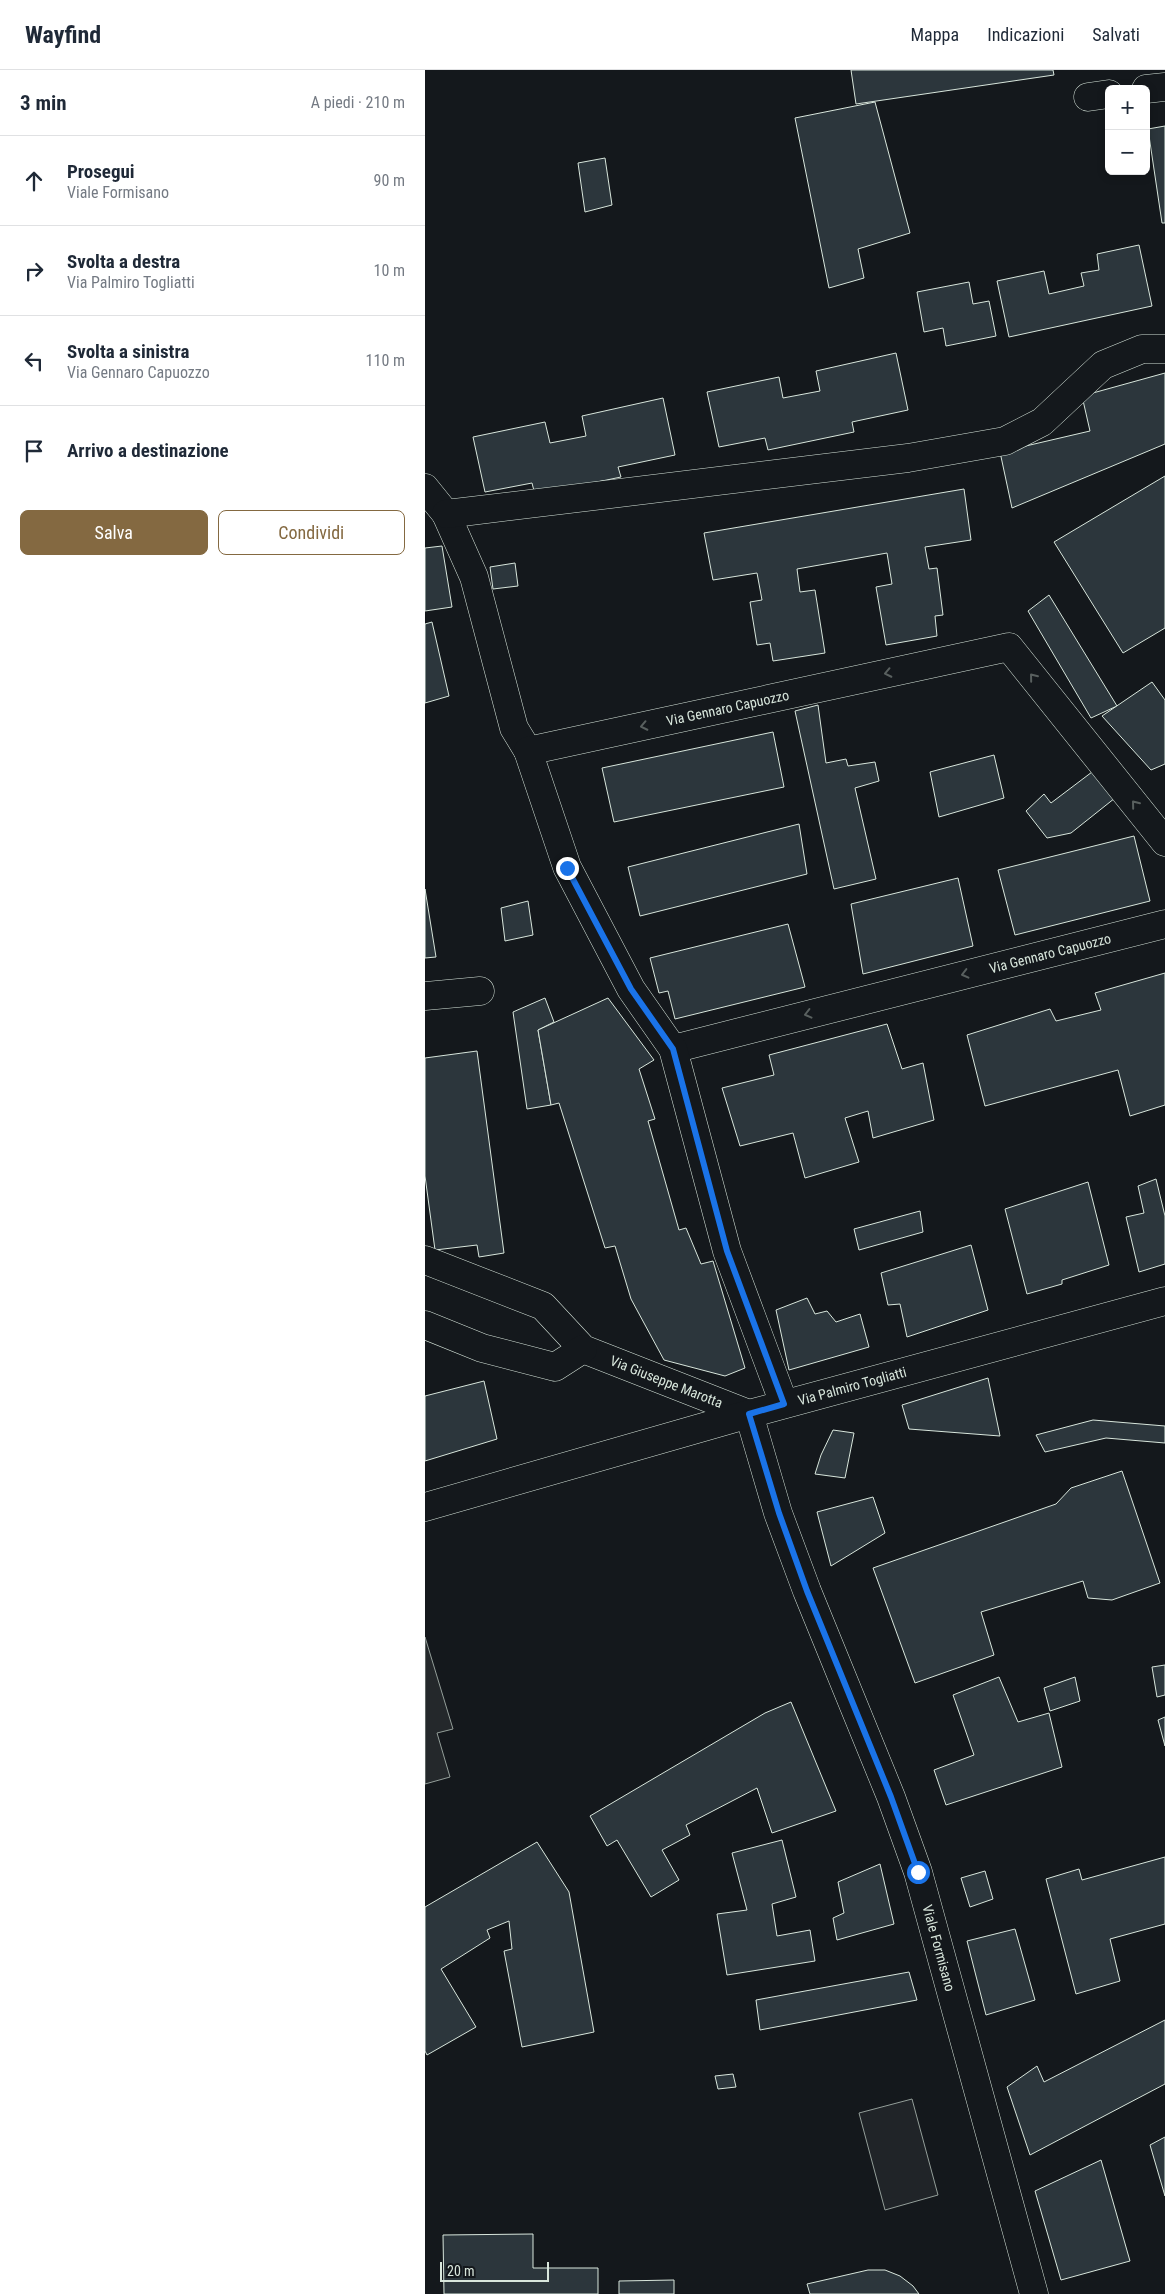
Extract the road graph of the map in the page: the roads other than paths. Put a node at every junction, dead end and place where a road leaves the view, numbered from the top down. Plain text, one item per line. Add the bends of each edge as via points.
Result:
1 (1165, 86) edge
2 (1150, 88) edge
3 (1165, 349) edge
4 (425, 488) edge
5 (446, 514) junction
6 (528, 751) junction
7 (1165, 842) edge
8 (1165, 924) edge
9 (480, 991) dead end
10 (425, 996) edge
11 (673, 1049) junction
12 (425, 1260) edge
13 (1165, 1301) edge
14 (425, 1325) edge
15 (583, 1349) junction
16 (784, 1404) junction
17 (749, 1414) junction
18 (425, 1507) edge
19 (1034, 2294) edge

1 - 2 street
3 - 5 street via 1142,349 1103,365 1042,422 1005,441 908,458
4 - 5 street
5 - 6 street via 473,577 514,728
7 -> 6 street, Via Gennaro Capuozzo via 1009,647
6 - 11 street via 567,868 631,989
8 -> 11 street, Via Gennaro Capuozzo
9 - 10 street
11 - 16 street via 727,1251
12 - 15 street, Via Giuseppe Marotta via 543,1306
13 - 16 street, Via Palmiro Togliatti
14 - 15 street via 482,1348 555,1367
15 - 17 street, Via Giuseppe Marotta
16 - 17 street, Via Palmiro Togliatti
17 - 18 street, Via Palmiro Togliatti
17 - 19 street, Viale Formisano via 782,1522 918,1872

